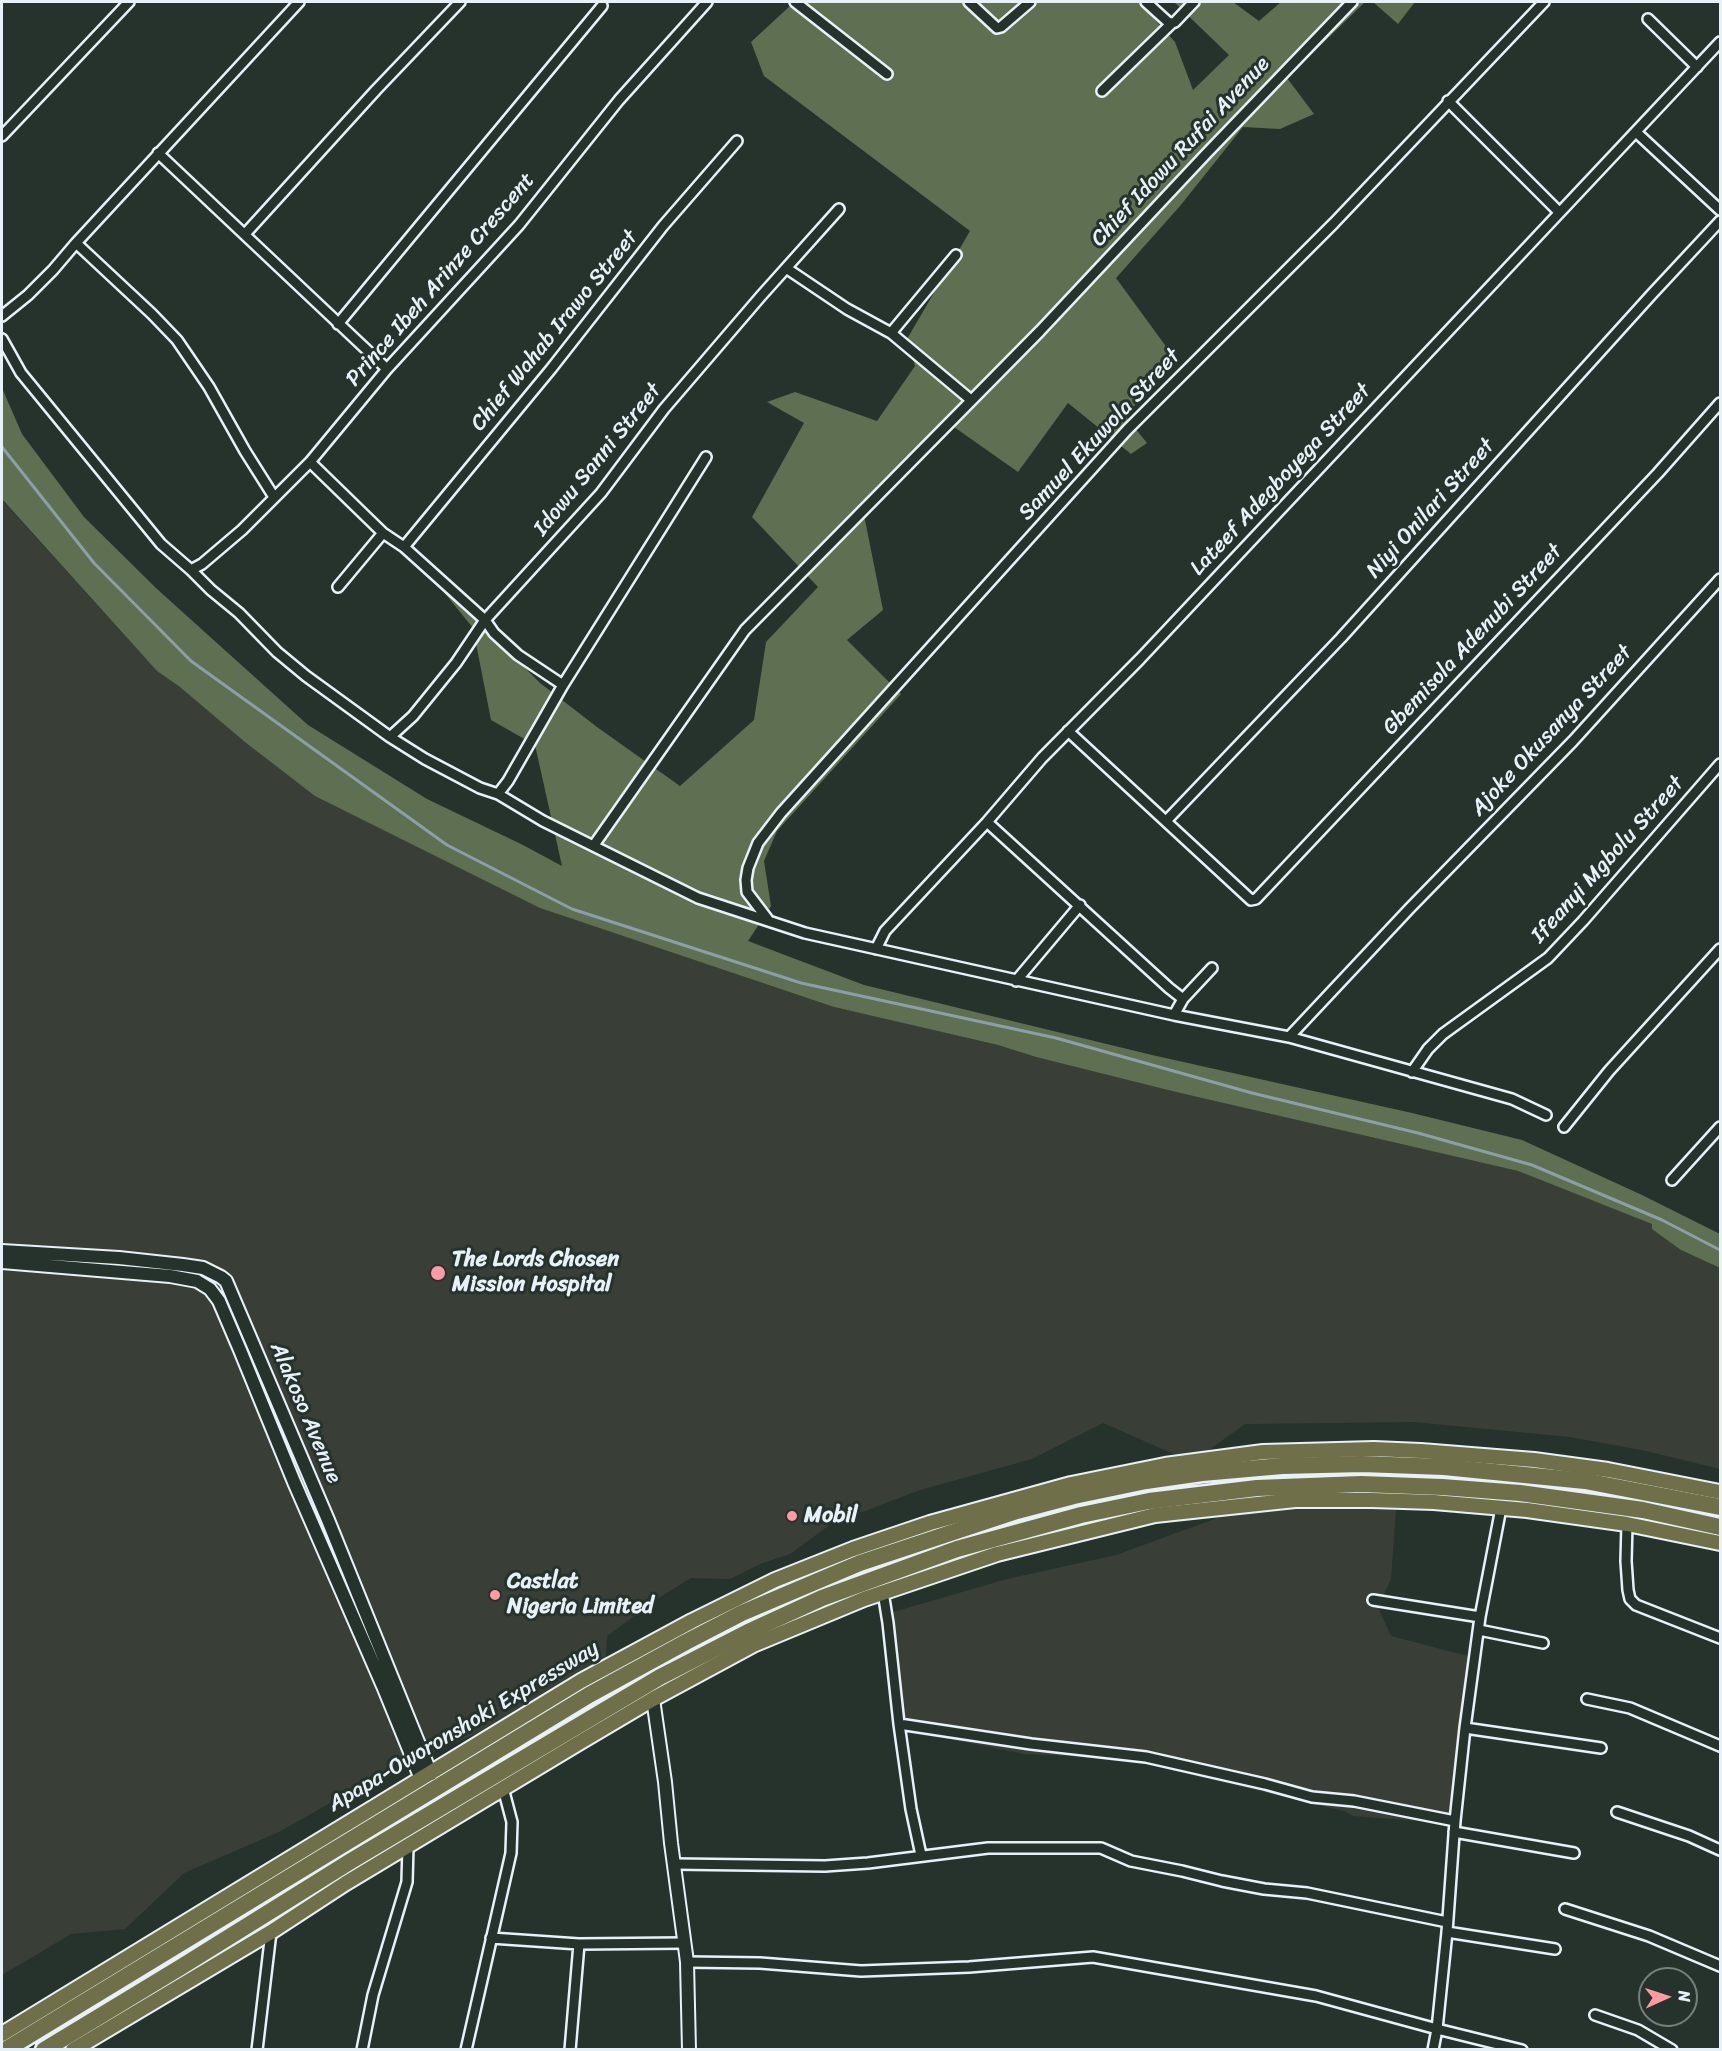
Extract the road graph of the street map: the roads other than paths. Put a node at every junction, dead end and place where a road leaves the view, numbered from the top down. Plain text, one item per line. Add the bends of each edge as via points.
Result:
1 (129, 2) edge
2 (299, 2) edge
3 (460, 2) edge
4 (707, 2) edge
5 (795, 2) edge
6 (969, 2) edge
7 (1030, 2) edge
8 (1146, 2) edge
9 (1194, 2) edge
10 (1352, 2) edge
11 (1544, 2) edge
12 (602, 6) dead end
13 (1648, 19) dead end
14 (1174, 22) junction
15 (1720, 42) edge
16 (1697, 67) junction
17 (887, 74) dead end
18 (1102, 91) dead end
19 (1448, 101) junction
20 (1636, 132) junction
21 (2, 136) edge
22 (737, 141) dead end
23 (158, 153) junction
24 (839, 209) dead end
25 (1720, 210) edge
26 (1559, 212) junction
27 (1720, 221) edge
28 (245, 234) junction
29 (76, 243) junction
30 (956, 255) dead end
31 (786, 268) junction
32 (2, 316) edge
33 (338, 324) junction
34 (891, 333) junction
35 (2, 339) edge
36 (387, 369) junction
37 (971, 400) junction
38 (1720, 403) edge
39 (706, 457) dead end
40 (309, 462) junction
41 (274, 497) junction
42 (383, 533) junction
43 (404, 547) junction
44 (191, 570) junction
45 (1720, 579) edge
46 (338, 587) dead end
47 (485, 620) junction
48 (563, 685) junction
49 (1068, 731) junction
50 (390, 737) junction
51 (1720, 764) edge
52 (498, 794) junction
53 (1167, 820) junction
54 (987, 822) junction
55 (594, 845) junction
56 (1080, 905) junction
57 (769, 921) junction
58 (876, 949) junction
59 (1720, 949) edge
60 (1212, 968) dead end
61 (1016, 981) junction
62 (1183, 999) junction
63 (1174, 1015) junction
64 (1289, 1037) junction
65 (1412, 1072) junction
66 (1546, 1115) dead end
67 (1564, 1127) dead end
68 (1720, 1127) edge
69 (1672, 1180) dead end
70 (2, 1251) edge
71 (2, 1262) edge
72 (1072, 1490) junction
73 (1720, 1492) edge
74 (1720, 1507) edge
75 (1501, 1508) junction
76 (1627, 1524) junction
77 (1720, 1527) edge
78 (1720, 1543) edge
79 (861, 1591) junction
80 (883, 1592) junction
81 (1373, 1600) dead end
82 (1480, 1617) junction
83 (1479, 1630) junction
84 (1720, 1638) edge
85 (1543, 1643) dead end
86 (585, 1688) junction
87 (1587, 1699) dead end
88 (653, 1700) junction
89 (899, 1724) junction
90 (1465, 1728) junction
91 (1720, 1746) edge
92 (1601, 1748) dead end
93 (426, 1776) junction
94 (503, 1788) junction
95 (1617, 1812) dead end
96 (1455, 1821) junction
97 (1454, 1832) junction
98 (408, 1846) junction
99 (1720, 1850) edge
100 (1574, 1853) dead end
101 (921, 1855) junction
102 (674, 1864) junction
103 (1565, 1909) dead end
104 (1447, 1927) junction
105 (271, 1932) junction
106 (491, 1938) junction
107 (684, 1943) junction
108 (579, 1944) junction
109 (1555, 1949) dead end
110 (687, 1962) junction
111 (1720, 1966) edge
112 (1595, 2015) dead end
113 (1437, 2029) junction
114 (2, 2034) edge
115 (80, 2048) edge
116 (5, 2049) edge
117 (44, 2049) edge
118 (257, 2049) edge
119 (362, 2049) edge
120 (466, 2049) edge
121 (570, 2049) edge
122 (689, 2049) edge
123 (1433, 2049) edge
124 (1522, 2049) edge
125 (1672, 2049) edge

1 - 21 street
2 - 23 street
3 - 28 street
4 - 36 street, Prince Ibeh Arinze Crescent via 619,100 519,225
5 - 17 street
6 - 7 street via 997,28
8 - 14 street via 1168,22
9 - 14 street
10 - 37 street, Chief Idowu Rufai Avenue
11 - 19 street, Samuel Ekuwola Street
12 - 33 street
13 - 16 street
14 - 18 street
15 - 16 street, Lateef Adegboyega Street
16 - 20 street, Lateef Adegboyega Street
19 - 26 street
19 - 57 street, Samuel Ekuwola Street via 1334,223 1127,430 781,813 758,843 746,880 747,892
20 - 25 street
20 - 26 street, Lateef Adegboyega Street
22 - 43 street, Chief Wahab Irawo Street via 663,226
23 - 28 street
23 - 29 street
24 - 31 street, Idowu Sanni Street
26 - 49 street, Lateef Adegboyega Street
27 - 53 street, Niyi Onilari Street via 1356,621
28 - 33 street
29 - 32 street via 28,295
29 - 41 street via 177,340
30 - 34 street
31 - 34 street
31 - 47 street, Idowu Sanni Street via 664,409 601,493
33 - 36 street
34 - 37 street
35 - 44 street via 21,373 103,474 161,544
36 - 40 street, Prince Ibeh Arinze Crescent
37 - 55 street, Chief Idowu Rufai Avenue via 745,630
38 - 53 street, Gbemisola Adenubi Street via 1256,899 1251,900
39 - 48 street
40 - 41 street, Prince Ibeh Arinze Crescent
40 - 42 street
41 - 44 street, Prince Ibeh Arinze Crescent via 242,530
42 - 43 street
42 - 46 street
43 - 47 street
44 - 50 street via 277,652
45 - 64 street, Ajoke Okusanya Street via 1573,741
47 - 48 street via 518,655
47 - 50 street, Idowu Sanni Street via 443,680
48 - 52 street
49 - 53 street
49 - 54 street, Lateef Adegboyega Street
50 - 52 street via 462,779
51 - 65 street, Ifeanyi Mgbolu Street via 1548,958 1443,1034
52 - 55 street
54 - 56 street
54 - 58 street, Lateef Adegboyega Street via 885,931
55 - 57 street via 698,898
56 - 61 street
56 - 62 street
57 - 58 street
58 - 61 street
59 - 67 street
60 - 62 street
61 - 63 street
62 - 63 street
63 - 64 street
64 - 65 street
65 - 66 street via 1512,1099
68 - 69 street
70 - 93 street, Alakoso Avenue via 183,1265 203,1268 226,1281 328,1520
71 - 93 street, Alakoso Avenue via 170,1276 210,1289 219,1301 294,1482
72 - 73 main road, Apapa-Oworonshoki Expressway via 1184,1462 1263,1452 1374,1449 1534,1460
72 - 74 highway, Apapa-Oworonshoki Expressway via 1282,1466 1405,1465 1585,1480
72 - 86 highway, Apapa-Oworonshoki Expressway via 800,1587
75 - 76 main road
75 - 80 main road via 1295,1500 1155,1515 997,1554
75 - 82 street
76 - 78 main road
76 - 84 street via 1630,1599 1636,1605
77 - 79 highway via 1643,1510 1520,1493 1361,1484 1257,1488 1149,1501 1081,1515 957,1549
79 - 80 main road
79 - 88 main road
79 - 117 highway via 822,1598 660,1677
80 - 89 street
81 - 82 street
82 - 83 street
83 - 85 street
83 - 90 street
86 - 93 main road, Apapa-Oworonshoki Expressway
86 - 116 highway, Apapa-Oworonshoki Expressway
87 - 91 street via 1630,1708
88 - 94 main road
88 - 102 street
89 - 96 street via 1146,1757 1312,1797 1354,1801
89 - 101 street
90 - 92 street
90 - 96 street
93 - 114 main road, Apapa-Oworonshoki Expressway
94 - 98 main road
94 - 106 street via 512,1840
95 - 99 street
96 - 97 street
97 - 100 street
97 - 104 street
98 - 105 main road
98 - 119 street via 407,1882 373,1995
101 - 102 street via 825,1866
101 - 104 street via 988,1848 1101,1848 1131,1861 1264,1889 1307,1893
102 - 107 street
103 - 111 street via 1649,1936
104 - 109 street
104 - 113 street
105 - 115 main road
105 - 118 street
106 - 108 street
106 - 120 street
107 - 108 street
107 - 110 street
108 - 121 street
110 - 113 street via 861,1971 1093,1957 1316,1996
110 - 122 street
112 - 125 street via 1638,2030
113 - 123 street
113 - 124 street

